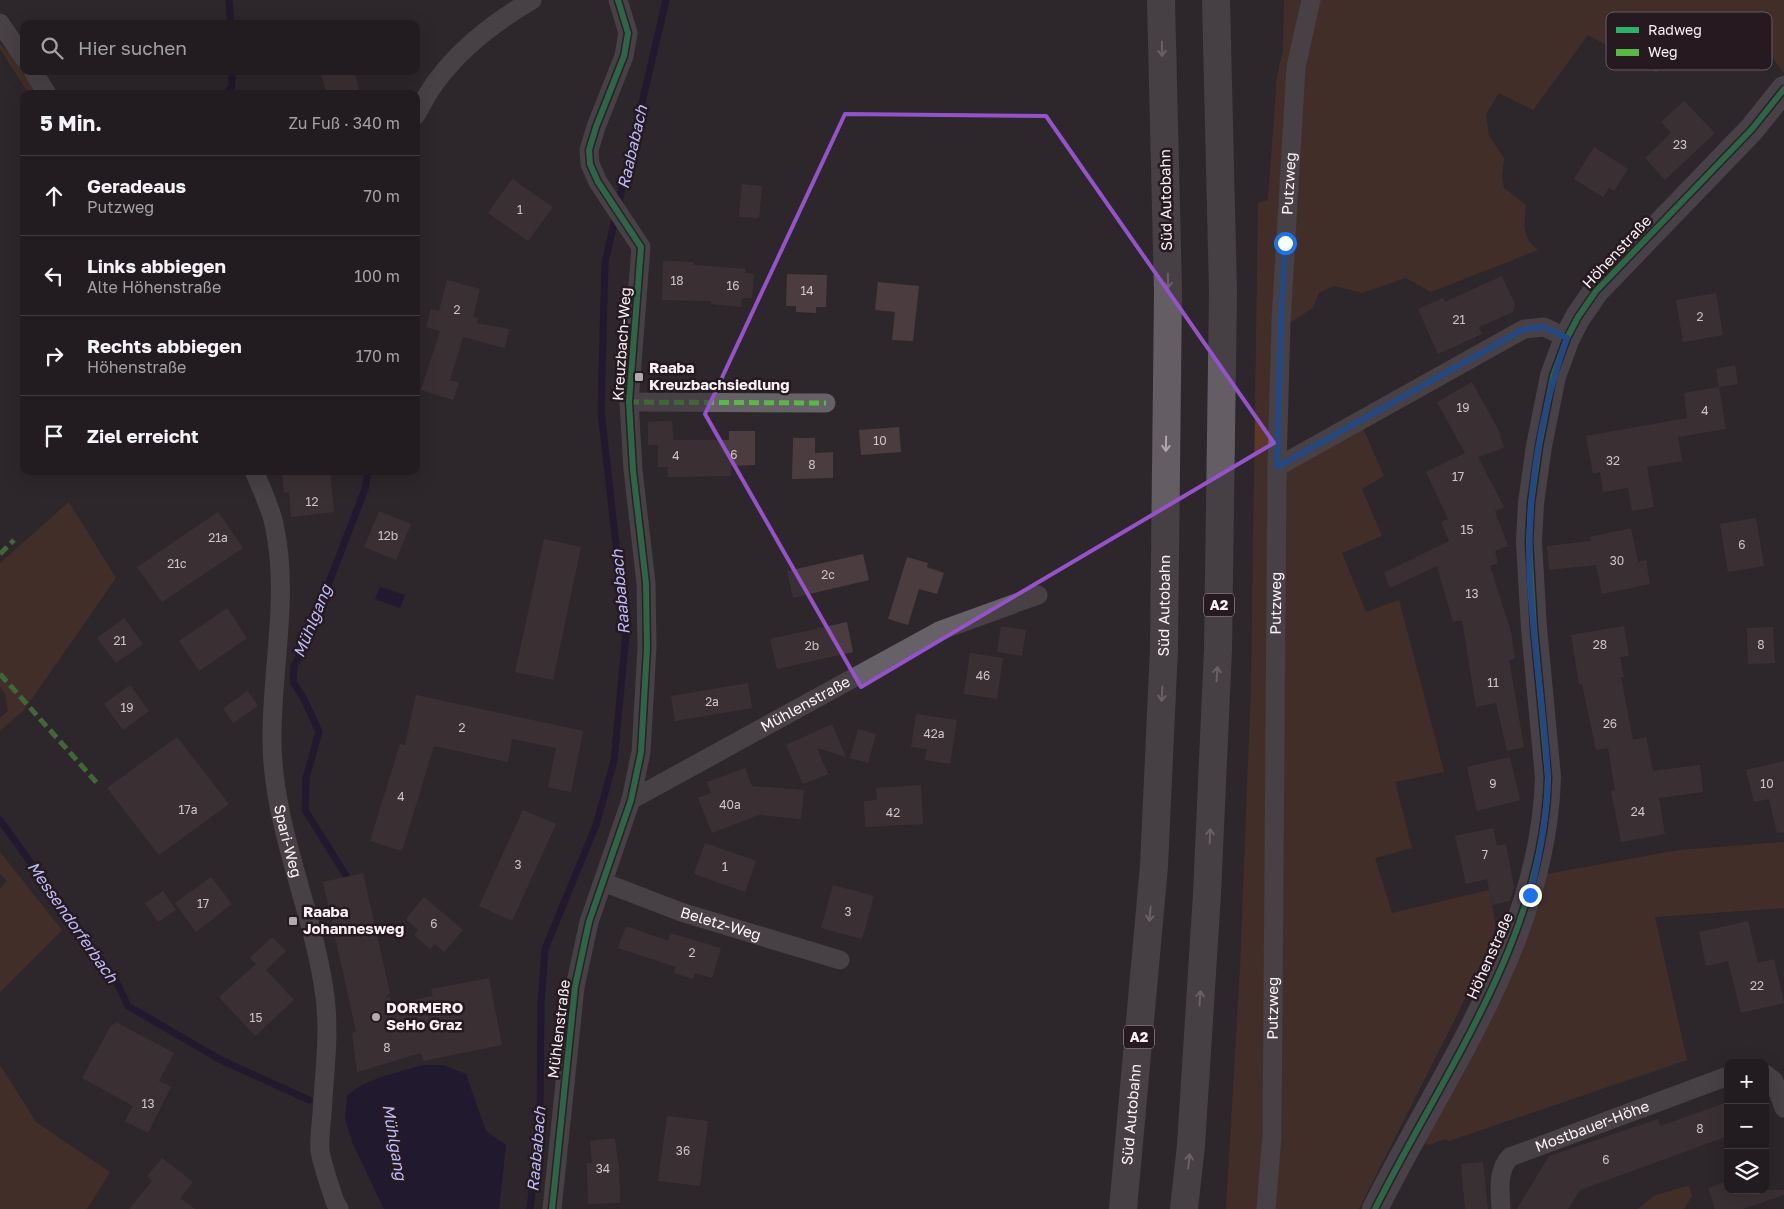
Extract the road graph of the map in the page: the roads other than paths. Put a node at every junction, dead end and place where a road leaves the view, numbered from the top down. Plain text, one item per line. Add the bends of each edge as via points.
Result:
1 (532, 0) edge
2 (618, 0) edge
3 (1161, 0) edge
4 (1216, 0) edge
5 (1311, 0) edge
6 (0, 23) edge
7 (20, 52) edge
8 (35, 75) edge
9 (1784, 88) edge
10 (45, 90) edge
11 (420, 108) edge
12 (1567, 338) junction
13 (629, 402) junction
14 (826, 403) dead end
15 (1277, 467) junction
16 (256, 475) edge
17 (1038, 595) dead end
18 (631, 800) junction
19 (603, 882) junction
20 (840, 960) dead end
21 (1724, 1077) edge
22 (1769, 1077) edge
23 (1784, 1108) edge
24 (340, 1209) edge
25 (552, 1209) edge
26 (1123, 1209) edge
27 (1184, 1209) edge
28 (1266, 1209) edge
29 (1375, 1209) edge
30 (1501, 1209) edge

1 - 11 street via 462,51 436,80
2 - 13 street, Kreuzbach-Weg via 628,33 624,56 589,150 590,164 598,182 641,247
3 -> 26 highway, Süd Autobahn / A2 via 1168,311 1164,648 1154,866
27 -> 4 highway, A2 via 1207,894 1218,649 1223,292
5 - 15 street, Putzweg via 1296,67 1281,322
6 - 7 street
8 - 10 street
9 - 12 street, Höhenstraße via 1752,130 1600,287
12 - 15 street via 1544,327 1519,332
12 - 29 street, Höhenstraße via 1545,409 1531,503 1530,583 1548,777 1543,841 1530,895 1499,973
13 - 14 street, Kreuzbach-Weg
13 - 18 street, Kreuzbach-Weg via 646,583 647,648 641,752
15 - 28 street, Putzweg via 1272,1107
16 - 24 street, Spari-Weg via 272,517 277,549 279,652 273,755 283,823 315,940 325,998 320,1150
17 - 18 street, Mühlenstraße via 939,631
18 - 19 street, Mühlenstraße
19 - 20 street, Beletz-Weg via 681,912
19 - 25 street, Mühlenstraße via 589,922 575,987
21 - 30 street, Mostbauer-Höhe via 1510,1157 1500,1176
22 - 23 street via 1774,1081

